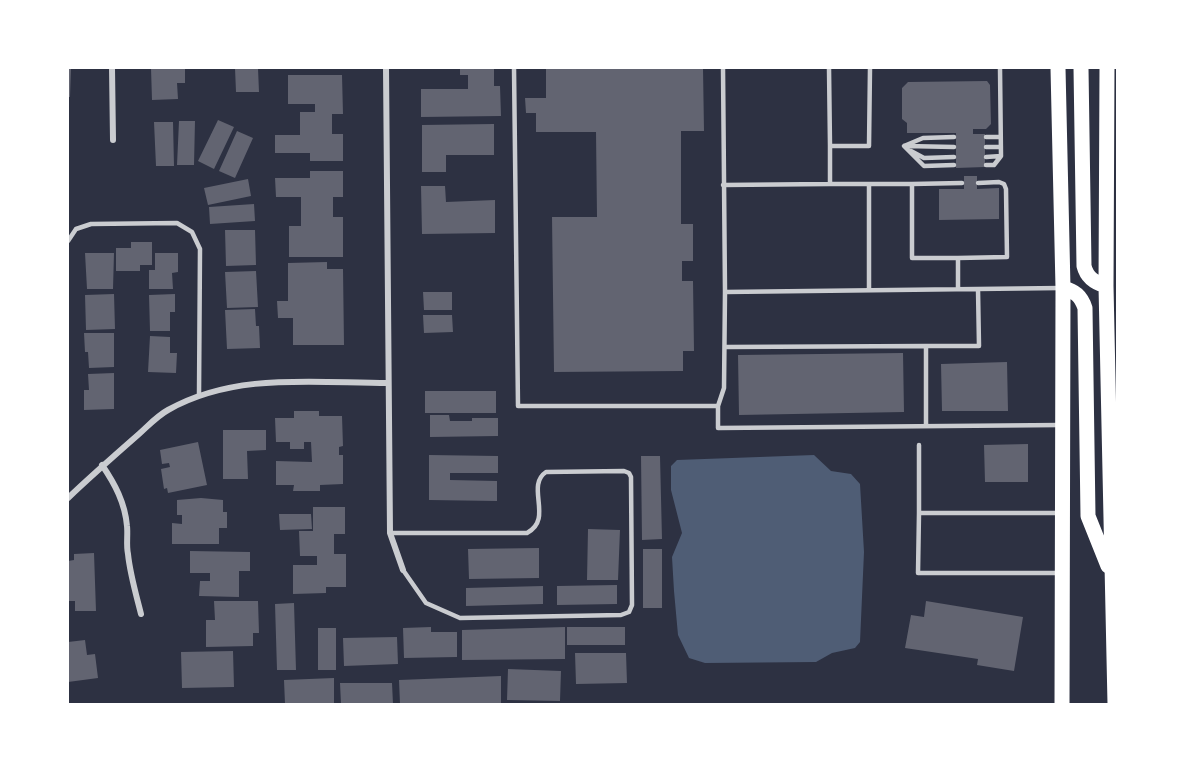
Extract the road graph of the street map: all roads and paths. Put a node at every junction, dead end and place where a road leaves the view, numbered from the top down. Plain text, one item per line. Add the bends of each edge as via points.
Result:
1 (112, 68) edge
2 (386, 68) edge
3 (514, 68) edge
4 (723, 68) edge
5 (829, 68) edge
6 (870, 68) edge
7 (1000, 68) edge
8 (1058, 68) edge
9 (1081, 68) edge
10 (1107, 68) edge
11 (954, 137) dead end
12 (986, 137) dead end
13 (1000, 137) junction
14 (112, 140) dead end
15 (830, 146) junction
16 (904, 146) junction
17 (954, 147) dead end
18 (986, 147) dead end
19 (1001, 147) junction
20 (1001, 156) junction
21 (954, 157) dead end
22 (986, 157) dead end
23 (954, 165) dead end
24 (986, 165) dead end
25 (962, 183) dead end
26 (978, 183) dead end
27 (830, 184) junction
28 (869, 184) junction
29 (912, 184) junction
30 (723, 185) junction
31 (68, 241) edge
32 (957, 258) junction
33 (1112, 287) edge
34 (1063, 288) junction
35 (957, 289) junction
36 (978, 289) junction
37 (869, 290) junction
38 (725, 292) junction
39 (926, 346) junction
40 (726, 347) junction
41 (388, 382) junction
42 (199, 395) junction
43 (718, 406) junction
44 (1063, 425) junction
45 (926, 426) junction
46 (919, 446) dead end
47 (102, 465) junction
48 (68, 498) edge
49 (919, 513) junction
50 (1063, 513) junction
51 (390, 533) junction
52 (403, 570) joint
53 (1063, 573) junction
54 (1112, 577) junction
55 (141, 614) dead end
56 (1116, 650) edge
57 (1062, 705) edge
58 (1115, 705) edge

1 - 14 street
2 - 41 street
3 - 43 lane via 518,406
4 - 30 lane
5 - 15 lane
6 - 15 lane via 869,146
7 - 13 lane
8 - 34 main road
9 - 33 main road via 1084,266 1093,280
10 - 33 main road
11 - 16 lane via 923,138
12 - 13 lane
13 - 19 lane
15 - 27 lane
16 - 17 lane
16 - 21 lane via 924,158
16 - 23 lane via 924,166
18 - 19 lane
19 - 20 lane
20 - 22 lane
20 - 24 lane via 994,165
25 - 29 lane
26 - 32 lane via 1004,184 1008,257
27 - 28 lane
27 - 30 lane
28 - 29 lane
28 - 37 lane
29 - 32 lane via 912,258
30 - 38 lane
31 - 42 lane via 76,229 91,224 177,223 192,232 200,249
32 - 35 lane
33 - 54 main road
34 - 36 lane
34 - 44 main road
34 - 54 main road via 1079,296 1085,308 1088,516
35 - 36 lane
35 - 37 lane
36 - 39 lane via 979,346
37 - 38 lane
38 - 40 lane
39 - 40 lane
39 - 45 lane
40 - 43 lane via 724,388
41 - 42 street via 257,382
41 - 51 street
42 - 47 street via 166,411
43 - 45 lane via 718,428
44 - 45 lane
44 - 50 main road
46 - 49 lane
47 - 48 street
47 - 55 street via 122,502 130,572
49 - 50 lane
49 - 53 lane via 918,573
50 - 53 main road
51 - 52 street
51 - 52 lane via 527,533 535,529 539,520 538,482 546,472 624,471 631,477 629,612 460,618 426,603
53 - 57 main road
54 - 56 main road
56 - 58 main road

